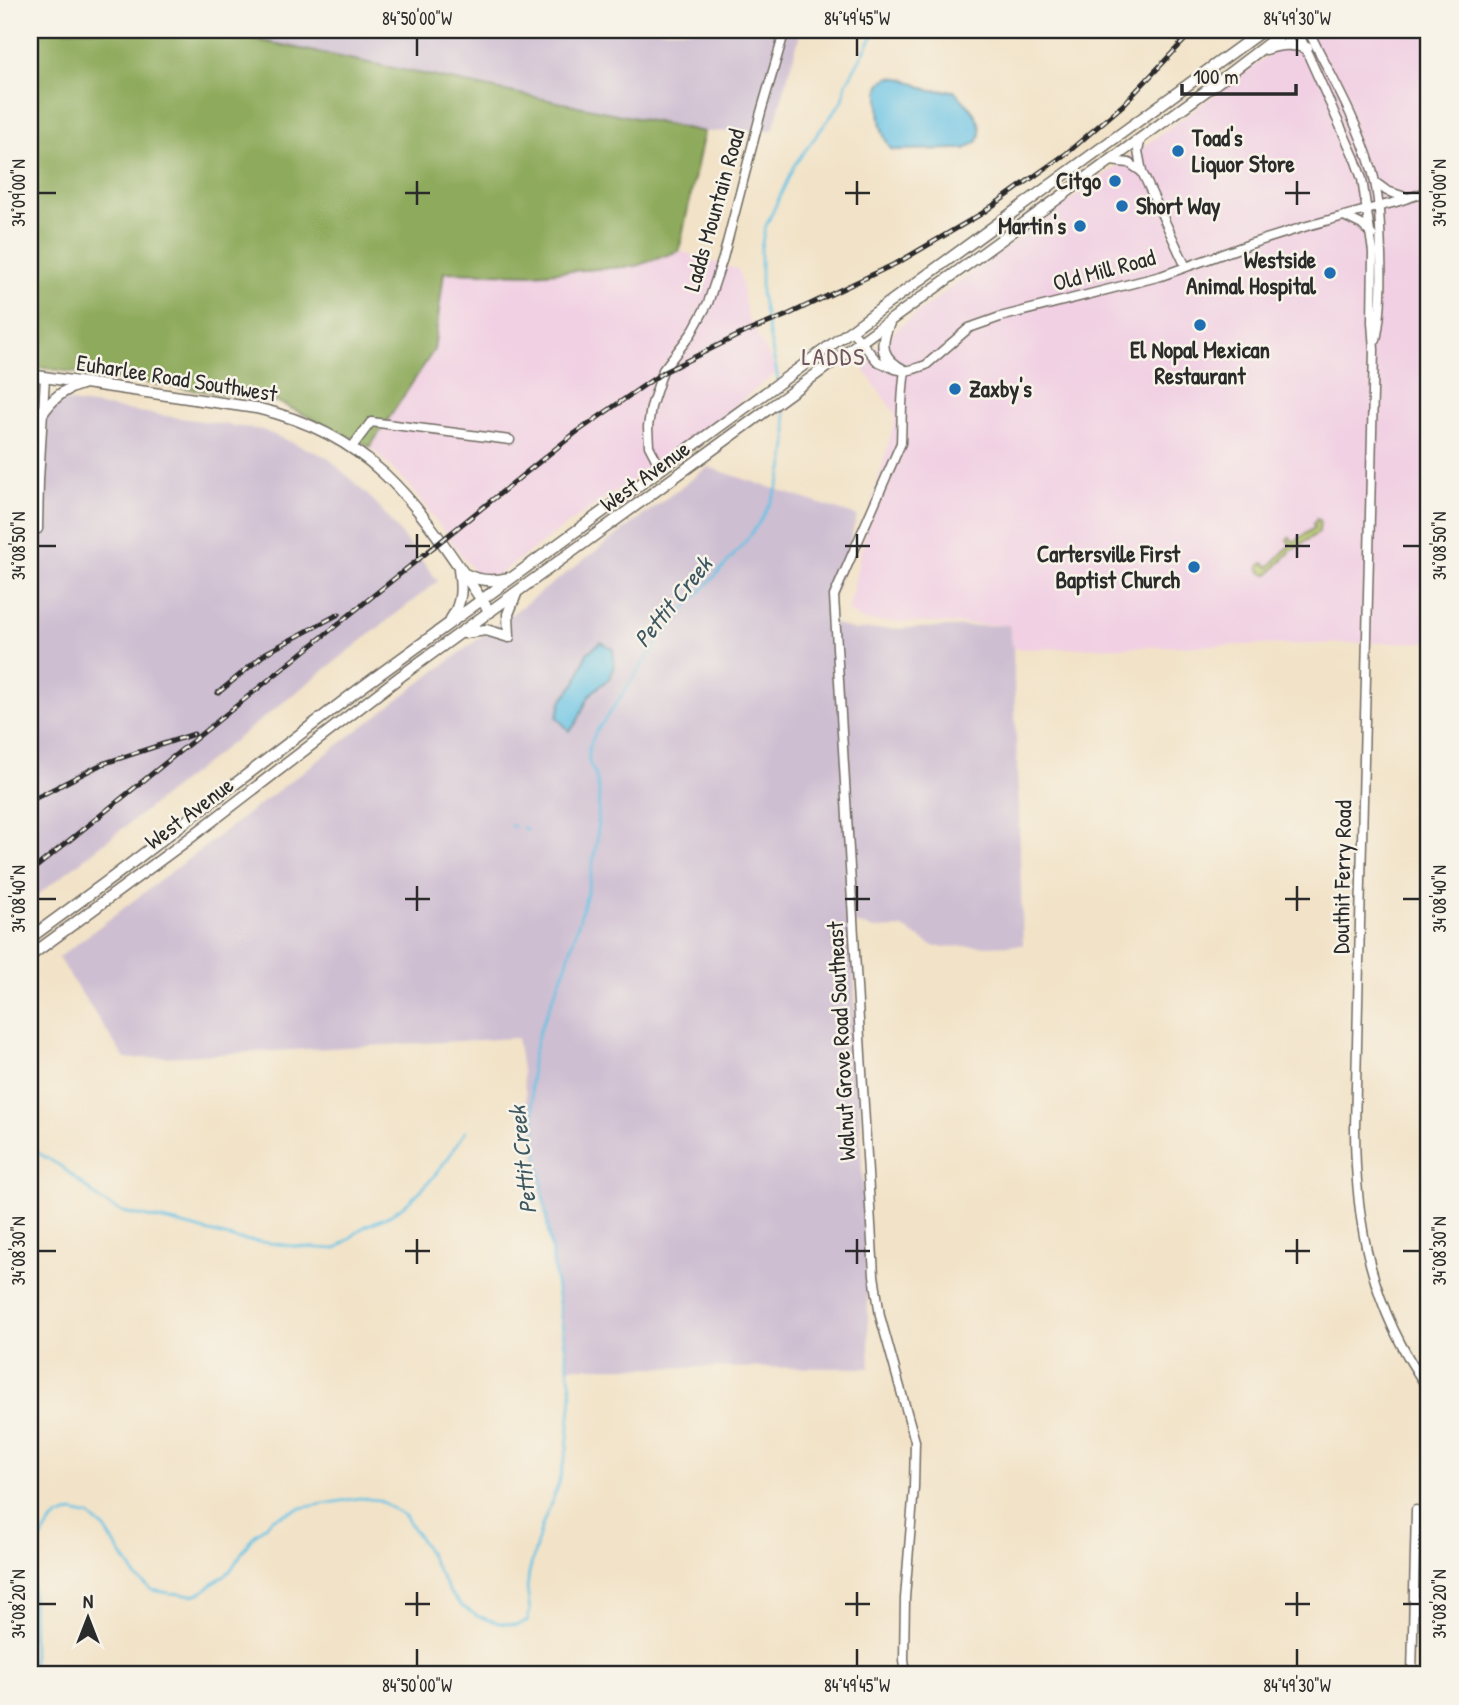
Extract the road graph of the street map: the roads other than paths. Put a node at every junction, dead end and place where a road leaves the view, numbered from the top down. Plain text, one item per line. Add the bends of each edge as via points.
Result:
1 (785, 30) edge
2 (1286, 30) edge
3 (1297, 30) edge
4 (1308, 30) edge
5 (1259, 32) edge
6 (1307, 48) junction
7 (1259, 51) junction
8 (1141, 138) junction
9 (1110, 161) junction
10 (1142, 172) junction
11 (1376, 183) junction
12 (1429, 191) edge
13 (1408, 198) junction
14 (1379, 207) junction
15 (1368, 210) junction
16 (1343, 216) junction
17 (1372, 235) junction
18 (1186, 267) junction
19 (890, 321) junction
20 (851, 330) junction
21 (861, 342) junction
22 (1374, 351) junction
23 (905, 371) junction
24 (30, 375) edge
25 (45, 377) junction
26 (86, 383) junction
27 (43, 414) junction
28 (510, 440) dead end
29 (352, 447) junction
30 (661, 469) junction
31 (38, 529) dead end
32 (461, 569) junction
33 (512, 577) junction
34 (518, 592) junction
35 (482, 600) junction
36 (490, 612) junction
37 (449, 623) junction
38 (457, 636) junction
39 (30, 938) edge
40 (30, 956) edge
41 (1429, 1390) edge
42 (1416, 1510) dead end
43 (906, 1675) edge
44 (1412, 1675) edge

1 - 30 street, Ladds Mountain Road via 708,303 663,370 651,407 649,446
2 - 7 main road, West Avenue
3 - 6 street, Douthit Ferry Road
4 - 11 street, Douthit Ferry Road
5 - 20 main road, West Avenue
6 - 7 main road via 1284,44
6 - 15 street, Douthit Ferry Road via 1355,159
7 - 8 main road, West Avenue
8 - 9 main road, West Avenue
8 - 10 street via 1138,156
9 - 10 street via 1129,163
9 - 19 main road, West Avenue
10 - 18 street
11 - 13 street
11 - 14 street, Douthit Ferry Road
12 - 13 street, Old Mill Road
13 - 14 street, Old Mill Road
14 - 15 street, Old Mill Road
14 - 22 street, Douthit Ferry Road via 1381,290
15 - 16 street, Old Mill Road
15 - 17 street, Douthit Ferry Road
16 - 17 street
16 - 18 street, Old Mill Road
17 - 22 street, Douthit Ferry Road
18 - 23 street, Old Mill Road via 969,328 926,365
19 - 21 main road, West Avenue
19 - 23 main road via 883,342 885,354
20 - 21 street
20 - 30 main road, West Avenue
21 - 23 street via 877,361
21 - 34 main road, West Avenue
22 - 41 street, Douthit Ferry Road via 1355,1167 1360,1222 1373,1277 1402,1346
23 - 43 street, Walnut Grove Road Southeast via 901,443 834,596 873,1275 915,1441 905,1598
24 - 25 main road, Euharlee Road Southwest
25 - 26 main road, Euharlee Road Southwest
25 - 27 street
26 - 27 main road via 59,394
26 - 29 main road, Euharlee Road Southwest via 272,412 312,425
27 - 31 street
28 - 29 street via 371,422
29 - 32 main road, Euharlee Road Southwest via 407,495
30 - 33 main road, West Avenue
32 - 33 main road via 480,580
32 - 35 main road, Euharlee Road Southwest
32 - 37 main road via 460,600
33 - 35 main road, West Avenue
34 - 36 main road, West Avenue
34 - 38 main road via 508,614 509,637 486,630
35 - 36 main road, Euharlee Road Southwest
35 - 37 main road, West Avenue
36 - 38 main road, West Avenue
37 - 39 main road, West Avenue
38 - 40 main road, West Avenue
42 - 44 street

